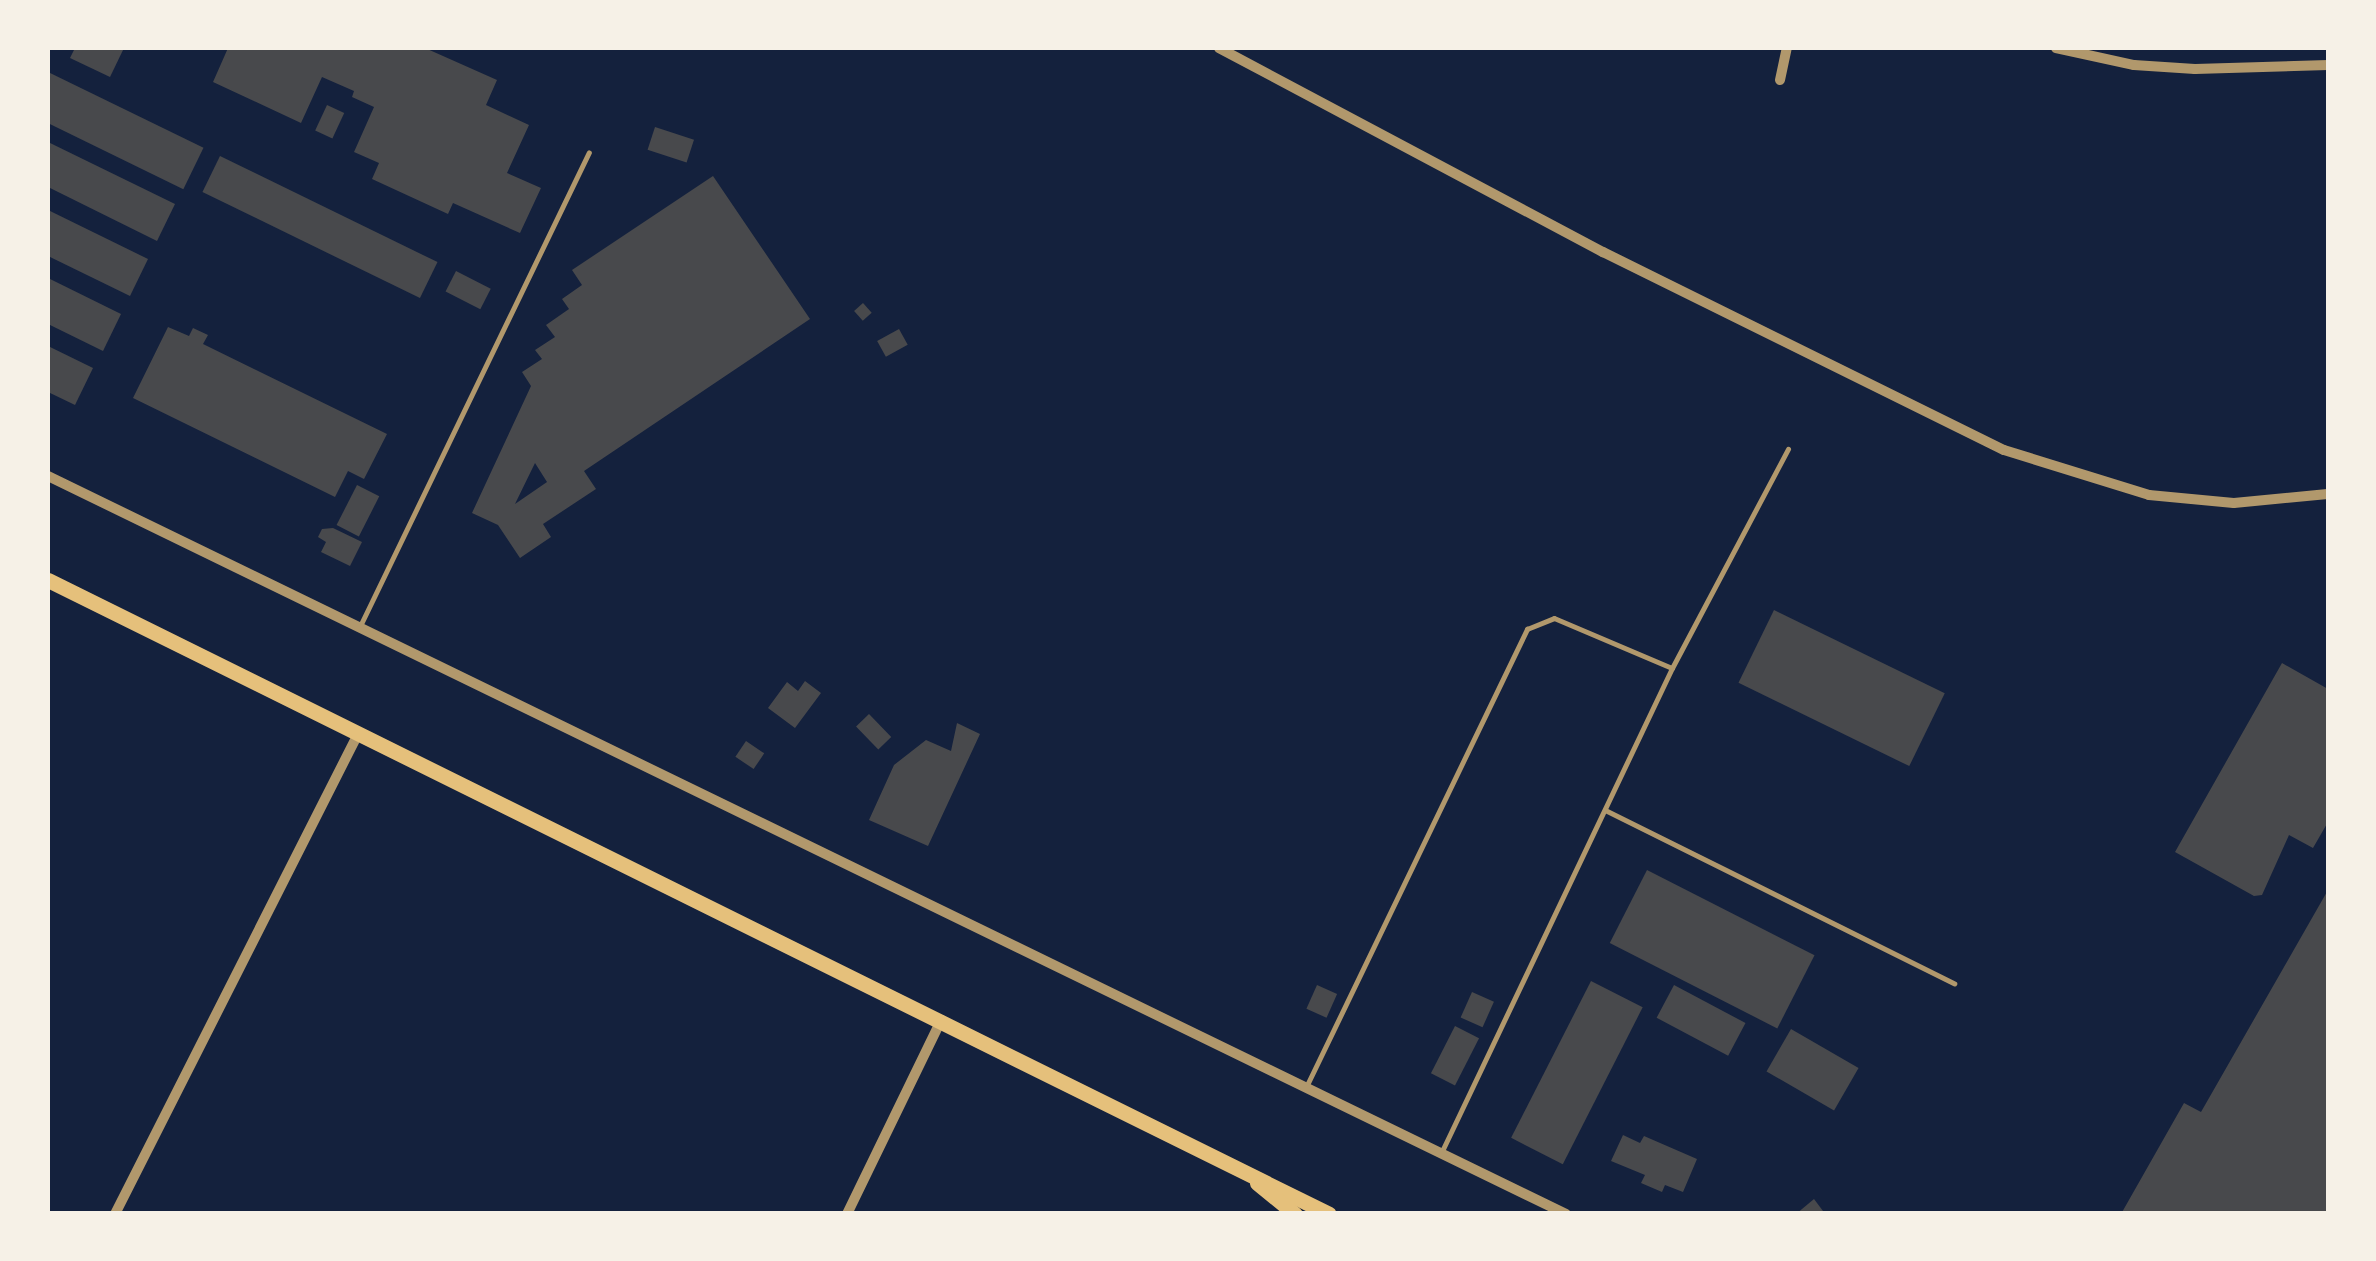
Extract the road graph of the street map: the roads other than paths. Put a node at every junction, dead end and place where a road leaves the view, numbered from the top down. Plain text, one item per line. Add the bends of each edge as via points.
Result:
1 (1220, 48) edge
2 (1787, 48) edge
3 (2056, 48) edge
4 (2328, 65) edge
5 (1780, 80) dead end
6 (589, 152) dead end
7 (1788, 449) dead end
8 (48, 476) edge
9 (2328, 494) edge
10 (48, 580) edge
11 (359, 629) junction
12 (1672, 668) junction
13 (359, 732) junction
14 (1605, 810) junction
15 (1954, 983) dead end
16 (941, 1020) junction
17 (1304, 1089) junction
18 (1440, 1154) junction
19 (1230, 1162) junction
20 (115, 1214) edge
21 (847, 1214) edge
22 (1295, 1214) edge
23 (1330, 1214) edge
24 (1566, 1214) edge

1 - 9 street via 1604,252 2004,450 2107,486 2181,500 2234,503
2 - 5 street
3 - 4 street via 2195,70
6 - 11 lane
7 - 12 lane
8 - 11 street
10 - 13 main road
11 - 17 street via 518,699
12 - 14 lane
12 - 17 lane via 1554,618 1527,629
13 - 16 main road
13 - 20 street
14 - 15 lane
14 - 18 lane
16 - 19 main road
16 - 21 street
17 - 18 street
18 - 24 street
19 - 22 main road
19 - 23 main road

